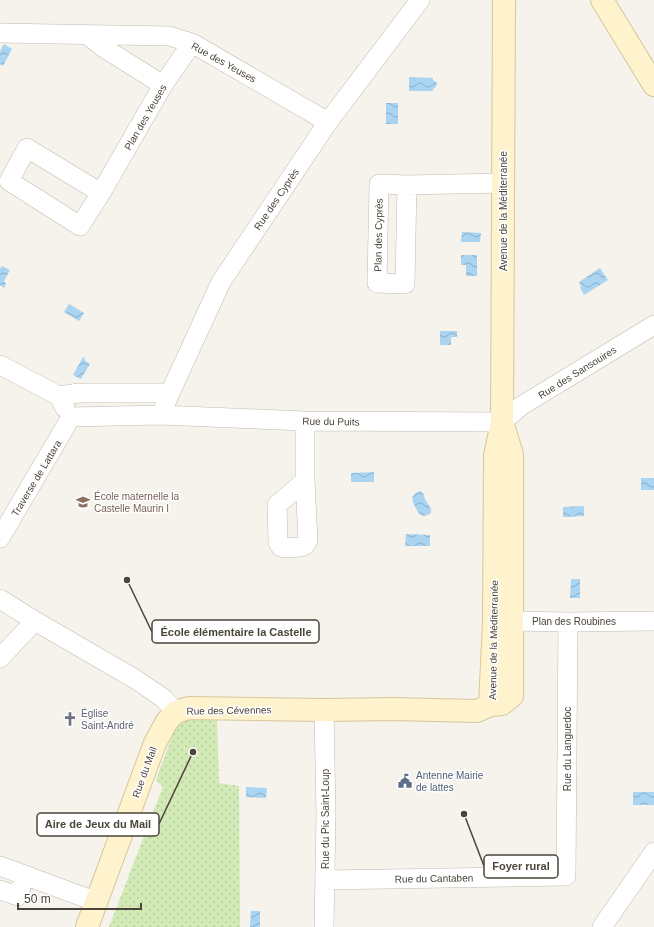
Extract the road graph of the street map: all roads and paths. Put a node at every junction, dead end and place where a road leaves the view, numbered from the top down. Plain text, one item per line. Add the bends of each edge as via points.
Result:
1 (420, 0) edge
2 (504, 0) edge
3 (602, 0) edge
4 (0, 33) edge
5 (86, 34) junction
6 (192, 43) junction
7 (163, 85) junction
8 (654, 85) edge
9 (328, 122) junction
10 (4, 179) edge
11 (503, 183) junction
12 (407, 185) junction
13 (101, 192) junction
14 (654, 325) edge
15 (0, 365) edge
16 (170, 393) junction
17 (59, 396) junction
18 (162, 415) junction
19 (71, 417) junction
20 (305, 421) junction
21 (502, 422) junction
22 (305, 481) dead end
23 (0, 538) edge
24 (0, 599) edge
25 (35, 621) junction
26 (654, 621) edge
27 (503, 622) junction
28 (568, 622) junction
29 (0, 658) edge
30 (490, 705) joint
31 (324, 710) junction
32 (176, 712) junction
33 (654, 852) edge
34 (0, 866) edge
35 (25, 875) junction
36 (566, 876) joint
37 (325, 880) junction
38 (0, 890) edge
39 (97, 902) junction
40 (87, 927) edge
41 (324, 927) edge
42 (602, 927) edge

1 - 9 street, Rue des Cyprès
2 - 11 street, Avenue de la Méditerranée
3 - 8 street
4 - 5 street, Rue des Yeuses
5 - 6 street, Rue des Yeuses via 169,36
5 - 7 street
6 - 7 street, Plan des Yeuses
6 - 9 street, Rue des Yeuses
7 - 13 street, Plan des Yeuses
9 - 16 street, Rue des Cyprès via 221,282
10 - 13 street, Plan des Yeuses via 27,148
10 - 13 street, Plan des Yeuses via 80,226
11 - 12 street, Plan des Cyprès
11 - 21 street, Avenue de la Méditerranée
12 - 12 street, Plan des Cyprès via 379,184 377,283 405,284
14 - 21 street, Rue des Sansouires via 521,406
15 - 17 street
16 - 17 street via 79,393
16 - 18 street, Rue des Cyprès
17 - 19 street
18 - 19 street, Rue du Puits
18 - 20 street, Rue du Puits
19 - 23 street, Traverse de Lattara
20 - 21 street, Rue du Puits
20 - 22 street
21 - 27 street, Avenue de la Méditerranée via 512,454
24 - 25 street, Rue des Cévennes
25 - 29 street
25 - 32 street, Rue des Cévennes via 135,679 163,698
26 - 28 street, Plan des Roubines
27 - 28 street, Plan des Roubines
27 - 30 street, Avenue de la Méditerranée via 512,696 502,704
28 - 36 street, Rue du Languedoc
30 - 31 street, Rue des Cévennes via 478,711
31 - 32 street, Rue des Cévennes via 189,708
31 - 37 street, Rue du Pic Saint-Loup
32 - 39 street, Rue du Mail via 167,721 155,743
33 - 42 street
34 - 35 street
35 - 38 street via 18,896
35 - 39 street
36 - 37 street, Rue du Cantaben
37 - 41 street, Rue du Pic Saint-Loup
39 - 40 street, Rue du Mail

